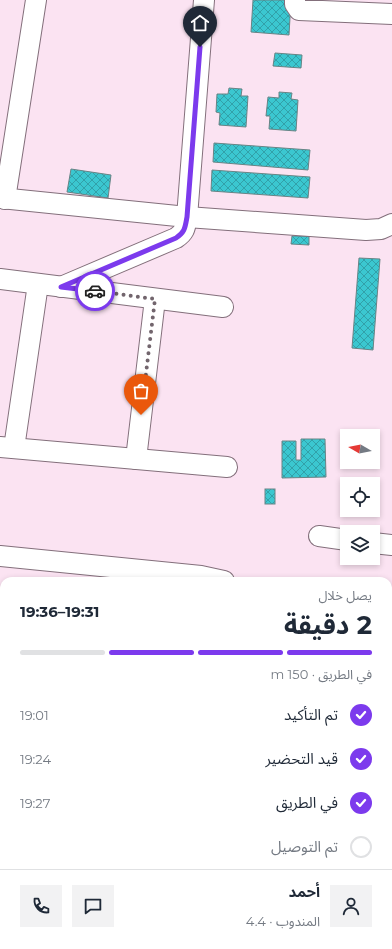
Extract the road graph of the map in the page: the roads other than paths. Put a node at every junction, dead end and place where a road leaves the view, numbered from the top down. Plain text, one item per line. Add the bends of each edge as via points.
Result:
1 (36, 0) edge
2 (204, 0) edge
3 (295, 0) edge
4 (392, 14) edge
5 (2, 199) edge
6 (187, 217) junction
7 (392, 224) edge
8 (0, 279) edge
9 (38, 284) junction
10 (61, 287) junction
11 (155, 299) junction
12 (223, 307) dead end
13 (7, 447) edge
14 (136, 459) junction
15 (227, 467) dead end
16 (319, 536) dead end
17 (340, 539) edge
18 (380, 544) edge
19 (392, 545) edge
20 (0, 556) edge
21 (206, 577) edge

1 - 5 street
2 - 6 street
3 - 4 street via 299,10
5 - 6 street
6 - 7 street via 366,230 381,229
6 - 10 street via 186,227 176,238
8 - 9 street
9 - 10 street
9 - 13 street
10 - 11 street
11 - 12 street
11 - 14 street
13 - 14 street
14 - 15 street
16 - 17 street
18 - 19 street
20 - 21 street

